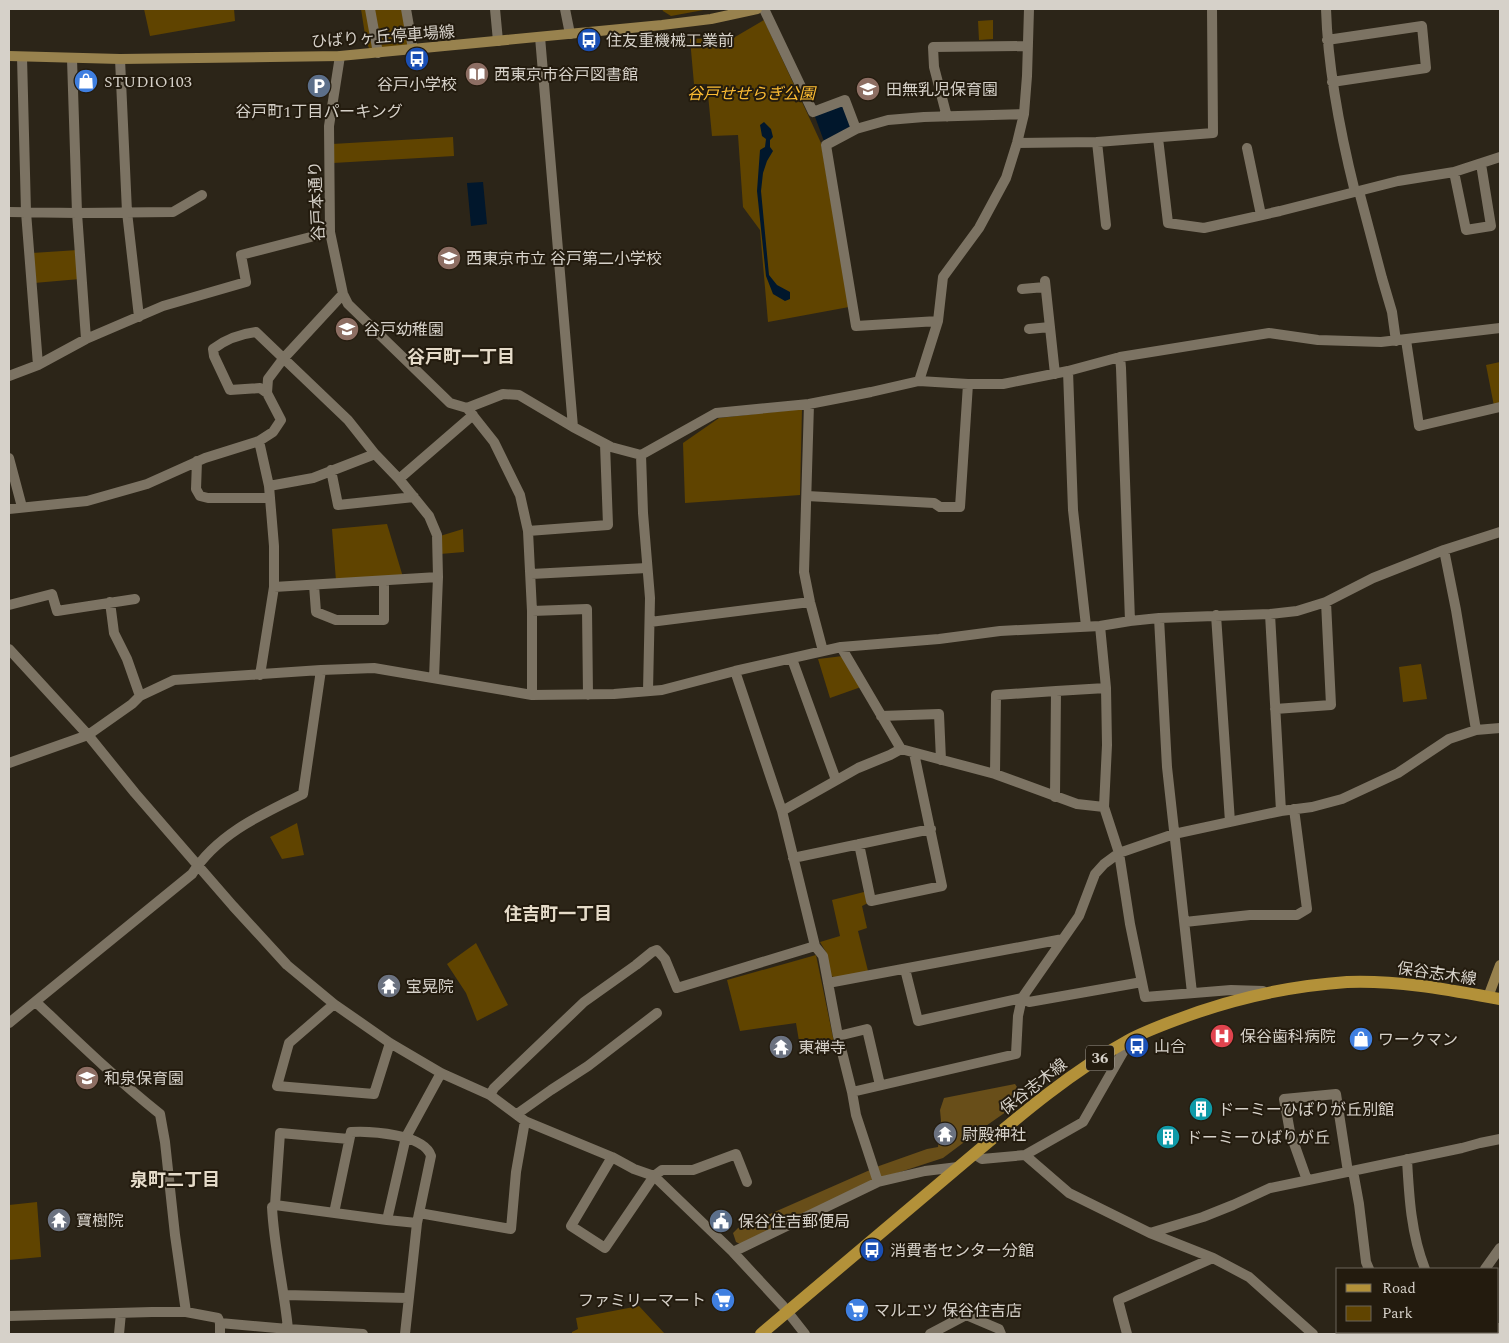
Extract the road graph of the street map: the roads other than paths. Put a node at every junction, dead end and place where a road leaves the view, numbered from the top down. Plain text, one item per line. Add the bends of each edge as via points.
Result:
1 (370, 9) edge
2 (406, 9) edge
3 (495, 9) edge
4 (565, 9) edge
5 (757, 9) edge
6 (764, 9) edge
7 (1028, 9) edge
8 (1212, 9) edge
9 (1326, 9) edge
10 (570, 34) junction
11 (540, 37) junction
12 (1327, 40) junction
13 (498, 41) junction
14 (1028, 46) junction
15 (413, 49) junction
16 (378, 53) junction
17 (9, 56) edge
18 (340, 56) junction
19 (22, 57) junction
20 (72, 59) junction
21 (120, 59) junction
22 (1332, 82) junction
23 (1024, 114) junction
24 (947, 116) junction
25 (856, 129) junction
26 (1158, 138) junction
27 (1097, 142) junction
28 (1017, 143) junction
29 (1246, 148) dead end
30 (1500, 157) edge
31 (1481, 164) junction
32 (1454, 172) junction
33 (1357, 192) junction
34 (202, 195) dead end
35 (9, 212) edge
36 (26, 212) junction
37 (127, 212) junction
38 (77, 213) junction
39 (1261, 215) junction
40 (1106, 225) dead end
41 (330, 232) junction
42 (1022, 289) dead end
43 (343, 294) junction
44 (140, 317) junction
45 (938, 321) junction
46 (1050, 327) junction
47 (1500, 328) edge
48 (1029, 329) dead end
49 (86, 339) junction
50 (1401, 340) junction
51 (1120, 357) junction
52 (283, 359) junction
53 (38, 365) junction
54 (1068, 372) junction
55 (1055, 374) junction
56 (9, 376) edge
57 (919, 381) junction
58 (968, 384) junction
59 (267, 393) junction
60 (809, 404) junction
61 (1500, 407) edge
62 (470, 412) junction
63 (573, 427) junction
64 (259, 441) junction
65 (605, 444) junction
66 (375, 454) junction
67 (641, 456) junction
68 (9, 458) edge
69 (197, 461) junction
70 (331, 470) junction
71 (399, 479) junction
72 (269, 486) junction
73 (414, 496) junction
74 (807, 496) junction
75 (270, 498) junction
76 (22, 507) junction
77 (9, 509) edge
78 (528, 531) junction
79 (1500, 532) edge
80 (1444, 550) junction
81 (647, 568) junction
82 (531, 574) junction
83 (438, 578) junction
84 (384, 581) junction
85 (314, 585) junction
86 (274, 587) junction
87 (134, 599) dead end
88 (110, 602) junction
89 (810, 602) junction
90 (1326, 602) junction
91 (9, 605) edge
92 (532, 611) junction
93 (1270, 614) junction
94 (1216, 615) junction
95 (1159, 618) junction
96 (1130, 621) junction
97 (650, 622) junction
98 (1086, 626) junction
99 (1100, 626) junction
100 (840, 647) junction
101 (9, 649) edge
102 (823, 652) junction
103 (792, 659) junction
104 (321, 670) junction
105 (735, 671) junction
106 (260, 675) junction
107 (434, 678) junction
108 (1106, 688) junction
109 (648, 691) junction
110 (1056, 691) junction
111 (532, 695) junction
112 (588, 695) junction
113 (140, 696) junction
114 (1275, 709) junction
115 (881, 716) junction
116 (1500, 728) edge
117 (1476, 730) junction
118 (88, 735) junction
119 (900, 749) junction
120 (914, 753) junction
121 (941, 760) junction
122 (9, 763) edge
123 (995, 774) junction
124 (836, 780) junction
125 (1055, 796) junction
126 (1104, 807) junction
127 (1294, 809) junction
128 (1281, 810) junction
129 (782, 811) junction
130 (1230, 822) junction
131 (931, 829) junction
132 (1174, 834) junction
133 (859, 844) junction
134 (1119, 853) junction
135 (793, 858) junction
136 (197, 865) junction
137 (1185, 922) junction
138 (1063, 939) junction
139 (815, 946) junction
140 (1500, 965) edge
141 (905, 969) junction
142 (1142, 982) junction
143 (828, 983) junction
144 (1274, 991) junction
145 (1192, 993) junction
146 (1022, 998) junction
147 (1494, 998) edge
148 (36, 1002) junction
149 (334, 1004) junction
150 (657, 1013) dead end
151 (9, 1024) edge
152 (838, 1036) junction
153 (1131, 1039) junction
154 (390, 1043) junction
155 (441, 1073) junction
156 (880, 1085) junction
157 (852, 1092) junction
158 (490, 1095) junction
159 (521, 1118) junction
160 (406, 1137) junction
161 (349, 1139) junction
162 (1500, 1139) edge
163 (974, 1154) junction
164 (1025, 1155) junction
165 (612, 1157) junction
166 (1407, 1159) junction
167 (958, 1167) junction
168 (1350, 1171) junction
169 (654, 1176) junction
170 (1307, 1180) junction
171 (747, 1182) dead end
172 (878, 1182) junction
173 (275, 1205) junction
174 (334, 1213) junction
175 (418, 1218) junction
176 (386, 1220) junction
177 (1150, 1234) junction
178 (1500, 1248) edge
179 (733, 1252) junction
180 (1213, 1258) junction
181 (1369, 1268) edge
182 (1425, 1268) edge
183 (1486, 1268) edge
184 (285, 1295) junction
185 (408, 1298) junction
186 (186, 1312) junction
187 (788, 1312) junction
188 (121, 1313) junction
189 (9, 1316) edge
190 (220, 1323) junction
191 (288, 1329) junction
192 (119, 1334) edge
193 (220, 1334) edge
194 (362, 1334) edge
195 (405, 1334) edge
196 (762, 1334) edge
197 (805, 1334) edge
198 (930, 1334) edge
199 (1001, 1334) edge
200 (1127, 1334) edge
201 (1313, 1334) edge

1 - 16 street
2 - 15 street
3 - 13 street
4 - 10 street
5 - 10 main road, ひばりヶ丘停車場線 via 694,21
6 - 25 street via 813,112 844,100
7 - 14 street
8 - 26 street via 1213,133
9 - 12 street
10 - 11 main road, ひばりヶ丘停車場線
11 - 13 main road, ひばりヶ丘停車場線
11 - 63 street
12 - 22 street
12 - 22 street via 1422,26 1426,68
13 - 15 main road, ひばりヶ丘停車場線
14 - 23 street
14 - 24 street via 933,47 934,67
15 - 16 main road, ひばりヶ丘停車場線
16 - 18 main road, ひばりヶ丘停車場線
17 - 19 main road, ひばりヶ丘停車場線
18 - 21 main road, ひばりヶ丘停車場線
18 - 41 street, 谷戸本通り via 329,126
19 - 20 main road, ひばりヶ丘停車場線
19 - 36 street
20 - 21 main road, ひばりヶ丘停車場線
20 - 38 street
21 - 37 street
22 - 33 street via 1345,152
23 - 24 street
23 - 28 street
24 - 25 street via 888,120
25 - 45 street via 826,145 856,326
26 - 27 street
26 - 39 street via 1168,223 1204,228
27 - 28 street
27 - 40 street
28 - 45 street via 1006,178 979,228 943,277
29 - 39 street
30 - 31 street
31 - 32 street
31 - 32 street via 1491,226 1466,230
32 - 33 street
33 - 39 street
33 - 50 street
34 - 37 street via 173,212
35 - 36 street
36 - 38 street
36 - 53 street
37 - 38 street
37 - 44 street
38 - 49 street
41 - 43 street, 谷戸本通り
41 - 44 street via 241,255 246,282 162,306
42 - 46 street via 1045,284
43 - 52 street
43 - 62 street, 谷戸本通り via 348,304 450,403
44 - 49 street
45 - 57 street
46 - 48 street
46 - 55 street
47 - 50 street
49 - 53 street
50 - 51 street via 1318,340 1269,333
50 - 61 street via 1419,426
51 - 54 street
51 - 96 street
52 - 59 street via 268,379
52 - 59 street via 256,332 241,334 214,349 214,356 230,390 260,388
52 - 66 street via 348,420
53 - 56 street
54 - 55 street
54 - 98 street via 1073,510
55 - 58 street via 1003,384
57 - 58 street
57 - 60 street
58 - 74 street via 960,507
59 - 64 street via 281,420 273,432
60 - 67 street via 716,413
60 - 74 street
62 - 63 street via 503,394 519,395
62 - 71 street
62 - 78 street via 494,442 520,495
63 - 65 street
64 - 69 street
64 - 72 street
65 - 67 street
65 - 78 street via 608,525
66 - 70 street
66 - 71 street
67 - 81 street
68 - 76 street
69 - 75 street via 196,489 200,496
69 - 76 street via 147,484 92,500
70 - 72 street via 312,478
70 - 73 street via 338,505
71 - 73 street
72 - 75 street
73 - 83 street via 429,516 437,536
74 - 89 street via 804,572
75 - 86 street
76 - 77 street
78 - 82 street
79 - 80 street
80 - 90 street via 1373,578
80 - 117 street
81 - 82 street
81 - 97 street
82 - 92 street
83 - 84 street
83 - 107 street
84 - 85 street
84 - 85 street via 384,620 336,620 316,612
85 - 86 street
86 - 106 street
87 - 88 street
88 - 91 street via 57,611 52,594
88 - 113 street via 114,633
89 - 97 street
89 - 102 street
90 - 93 street via 1297,611
90 - 114 street via 1330,705
92 - 111 street
92 - 112 street via 587,609
93 - 94 street
93 - 114 street
94 - 95 street
94 - 130 street
95 - 96 street
95 - 132 street
96 - 99 street
97 - 109 street
98 - 99 street
98 - 100 street
99 - 108 street
100 - 102 street
100 - 115 street
101 - 118 street
102 - 103 street
103 - 105 street
103 - 124 street
104 - 106 street
104 - 107 street via 374,668
104 - 136 street via 302,794 251,820 218,844
105 - 109 street
105 - 129 street
106 - 113 street via 174,680
107 - 111 street
108 - 110 street
108 - 126 street
109 - 112 street
110 - 123 street via 996,695
110 - 125 street
111 - 112 street
113 - 118 street
114 - 128 street
115 - 119 street
115 - 121 street via 939,714
116 - 117 street
117 - 127 street via 1449,739 1398,773 1342,799
118 - 122 street
118 - 136 street
119 - 120 street
119 - 124 street
120 - 121 street
120 - 131 street
121 - 123 street
123 - 125 street
124 - 129 street
125 - 126 street via 1076,804
126 - 134 street
127 - 128 street
127 - 137 street via 1307,909 1297,915 1250,915
128 - 130 street
129 - 135 street
130 - 132 street
131 - 133 street
131 - 133 street via 942,886 871,902
132 - 134 street
132 - 137 street
133 - 135 street
134 - 138 street via 1095,874 1079,916
134 - 142 street
135 - 139 street
136 - 148 street via 192,874
136 - 149 street via 287,965
137 - 145 street
138 - 141 street
138 - 146 street
139 - 143 street via 823,956
139 - 158 street via 677,988 665,958 657,950 652,952 584,1002
140 - 147 main road
141 - 143 street
141 - 146 street via 918,1021
142 - 145 street via 1146,997
142 - 146 street via 1029,1002
143 - 152 street
144 - 145 street
144 - 147 main road, 保谷志木線 / 36 via 1348,982 1381,982
144 - 153 main road, 保谷志木線 / 36 via 1205,1009
146 - 156 street via 1016,1054
148 - 151 street
148 - 186 street via 160,1114
149 - 154 street
149 - 154 street via 288,1043 278,1086 374,1094
150 - 159 street via 551,1090
152 - 156 street via 867,1029
152 - 157 street
153 - 163 main road, 保谷志木線 / 36 via 1062,1082
153 - 164 street via 1084,1122
154 - 155 street
155 - 158 street
155 - 160 street
156 - 157 street
157 - 172 street via 856,1115
158 - 159 street
159 - 165 street
159 - 175 street via 510,1229
160 - 161 street via 351,1132
160 - 175 street via 418,1142 431,1156
160 - 176 street
161 - 173 street via 280,1133
161 - 174 street
162 - 166 street
163 - 164 street via 982,1158
163 - 167 main road, 保谷志木線 / 36
164 - 177 street via 1069,1193
165 - 169 street
165 - 169 street via 571,1226 605,1248
166 - 168 street
166 - 182 street via 1410,1209
167 - 172 street
167 - 187 main road, 保谷志木線 / 36
168 - 170 street
168 - 170 street via 1336,1094 1284,1098 1290,1132
168 - 181 street via 1359,1204
169 - 171 street via 662,1170 693,1170 736,1154
169 - 179 street
170 - 177 street via 1270,1188 1203,1217
172 - 179 street
173 - 174 street
173 - 184 street via 272,1207 273,1228
174 - 176 street
175 - 176 street
175 - 185 street
177 - 180 street
178 - 183 street
179 - 187 street
180 - 200 street via 1118,1300
180 - 201 street via 1249,1277
184 - 185 street
184 - 191 street
185 - 195 street
186 - 188 street
186 - 190 street via 218,1318
187 - 196 main road, 保谷志木線 / 36
187 - 197 street
188 - 189 street
188 - 192 street
190 - 191 street
190 - 193 street
191 - 194 street
198 - 199 street via 966,1315 999,1329

